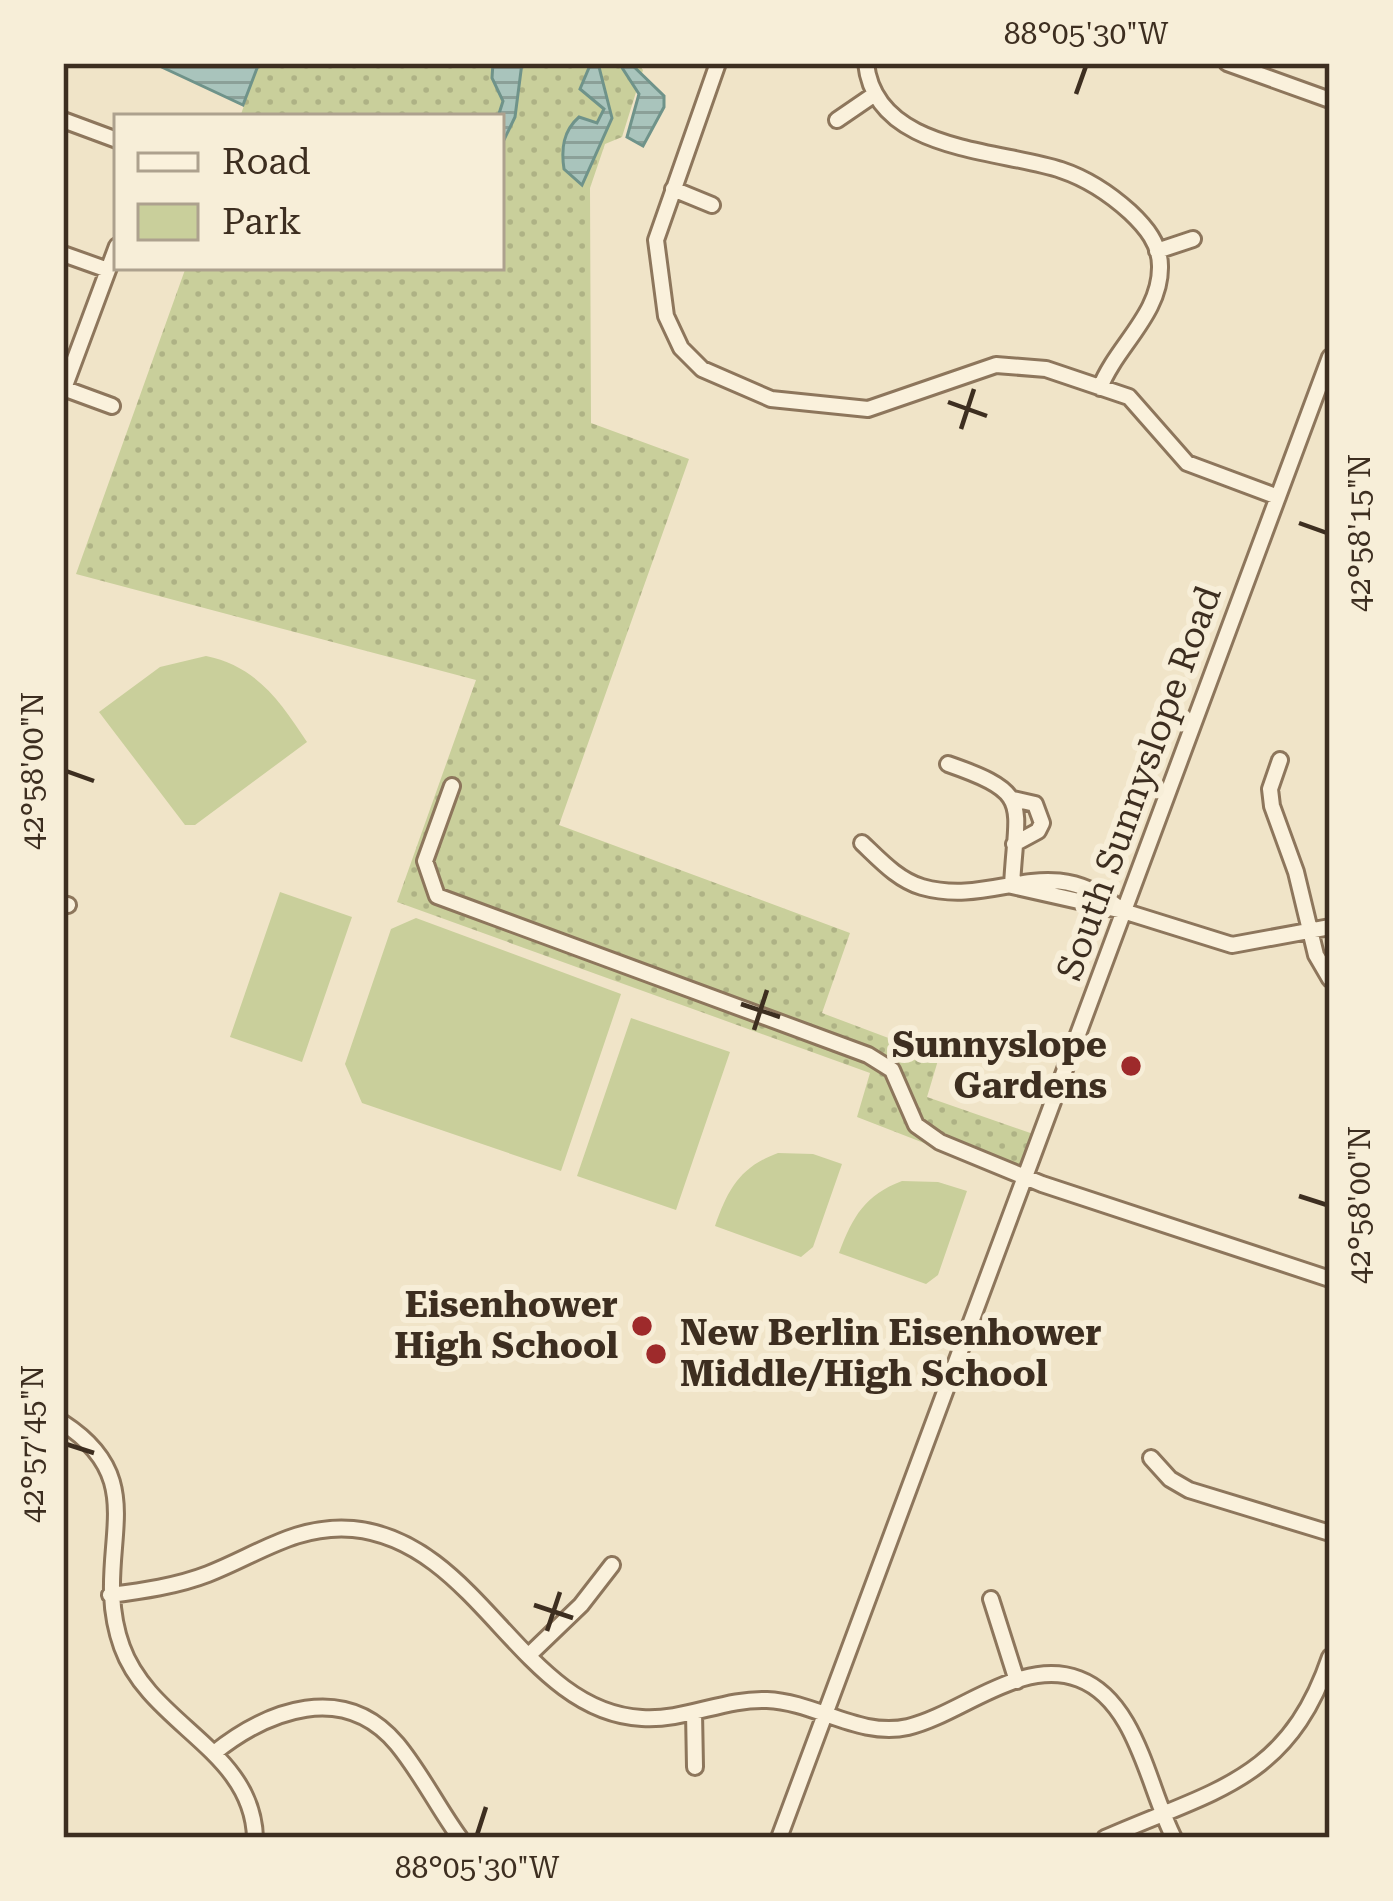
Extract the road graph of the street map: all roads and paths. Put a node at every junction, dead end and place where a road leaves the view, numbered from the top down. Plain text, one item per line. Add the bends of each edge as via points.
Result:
1 (718, 63) edge
2 (866, 63) edge
3 (1227, 63) edge
4 (875, 94) junction
5 (1330, 100) edge
6 (63, 120) edge
7 (837, 120) dead end
8 (114, 139) edge
9 (673, 189) junction
10 (712, 205) dead end
11 (1193, 239) dead end
12 (1157, 251) junction
13 (63, 254) edge
14 (114, 254) edge
15 (108, 270) junction
16 (1330, 357) edge
17 (1100, 388) junction
18 (63, 389) edge
19 (112, 406) dead end
20 (1278, 497) junction
21 (1280, 760) dead end
22 (948, 764) dead end
23 (452, 786) dead end
24 (1013, 799) junction
25 (862, 843) dead end
26 (1014, 844) junction
27 (1012, 886) junction
28 (1123, 911) junction
29 (1330, 927) edge
30 (1310, 932) junction
31 (1330, 980) edge
32 (1025, 1173) junction
33 (1330, 1279) edge
34 (63, 1423) edge
35 (1150, 1458) dead end
36 (1330, 1533) edge
37 (612, 1565) dead end
38 (110, 1594) junction
39 (991, 1599) dead end
40 (529, 1654) junction
41 (1330, 1658) edge
42 (1017, 1682) junction
43 (694, 1712) junction
44 (826, 1712) junction
45 (214, 1753) junction
46 (695, 1767) dead end
47 (1161, 1813) junction
48 (255, 1838) edge
49 (460, 1838) edge
50 (779, 1838) edge
51 (1105, 1838) edge
52 (1174, 1838) edge

1 - 9 street
2 - 4 street
3 - 5 street
4 - 7 street
4 - 12 street via 908,127 1099,186 1153,236
6 - 8 street
9 - 10 street
9 - 17 street via 656,240 658,283 681,348 702,369 771,399 820,408 868,410 996,365 1046,369
11 - 12 street
12 - 17 street via 1151,305
13 - 15 street
14 - 15 street
15 - 18 street
16 - 20 street, South Sunnyslope Road
17 - 20 street via 1129,397 1187,463
18 - 19 street
20 - 28 street, South Sunnyslope Road
21 - 30 street via 1270,796
22 - 24 street via 1003,784
23 - 32 street via 425,861 437,896 868,1055 892,1070 916,1125
24 - 26 street
24 - 26 street via 1035,804 1042,823
25 - 27 street via 921,886
26 - 27 street
27 - 28 street via 1033,878 1066,881 1098,891
28 - 30 street via 1232,945
28 - 32 street, South Sunnyslope Road
29 - 30 street
30 - 31 street
32 - 33 street
32 - 44 street, South Sunnyslope Road
34 - 38 street via 100,1452 113,1474
35 - 36 street via 1190,1490
37 - 40 street
38 - 40 street via 201,1577 296,1534 367,1531 434,1561
38 - 45 street via 136,1676
39 - 42 street
40 - 43 street via 608,1711 644,1719
41 - 47 street via 1307,1718 1284,1747 1241,1778
42 - 44 street via 898,1729
42 - 47 street via 1062,1675 1111,1700
43 - 44 street via 760,1700
43 - 46 street
44 - 50 street, South Sunnyslope Road
45 - 48 street via 243,1790
45 - 49 street via 284,1710 351,1713 397,1743
47 - 51 street
47 - 52 street

